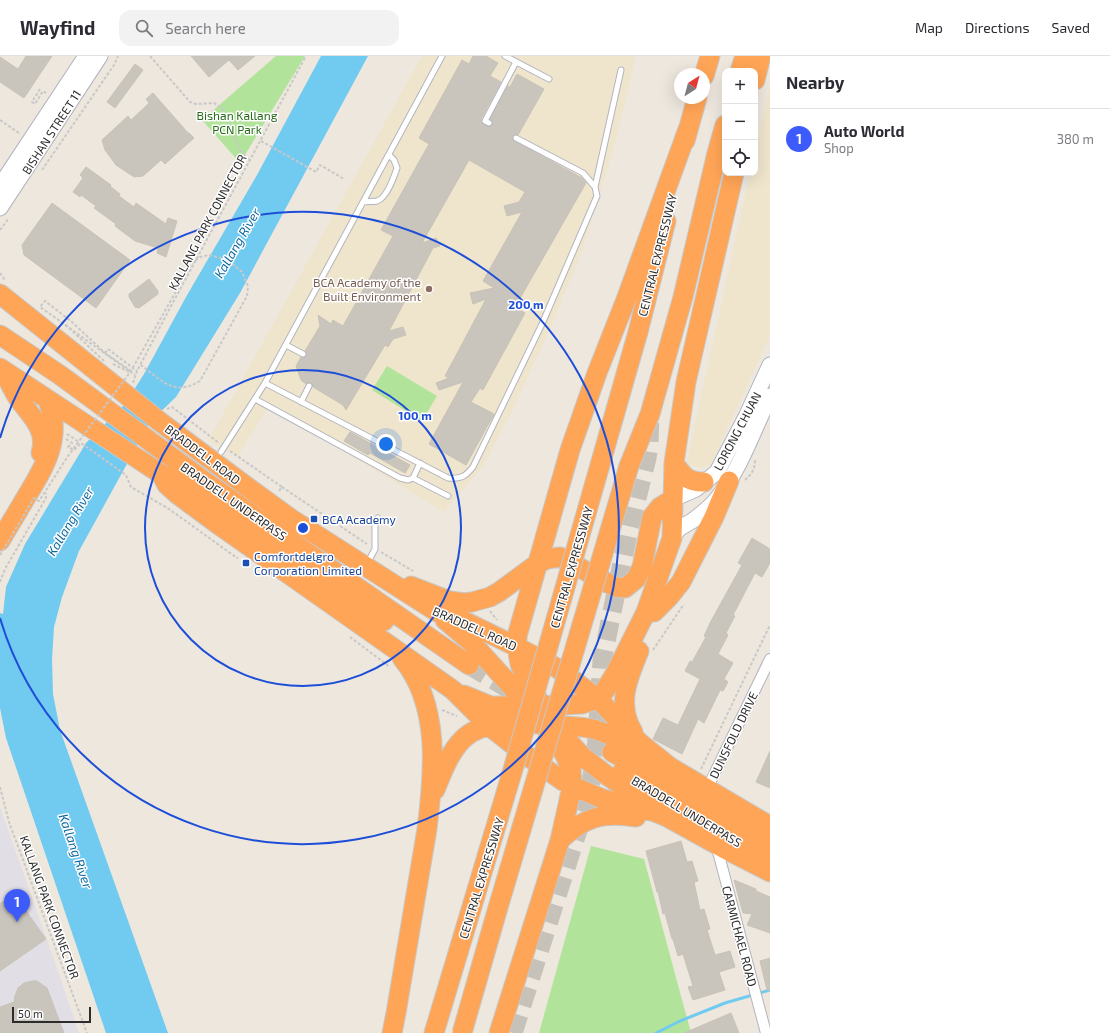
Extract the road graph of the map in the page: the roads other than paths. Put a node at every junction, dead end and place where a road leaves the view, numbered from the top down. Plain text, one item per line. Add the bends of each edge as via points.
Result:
1 (86, 56) edge
2 (100, 56) edge
3 (442, 56) edge
4 (505, 56) edge
5 (710, 56) edge
6 (745, 56) edge
7 (760, 56) edge
8 (516, 62) junction
9 (706, 68) edge
10 (741, 68) edge
11 (758, 68) edge
12 (621, 70) dead end
13 (549, 80) dead end
14 (695, 104) edge
15 (489, 123) dead end
16 (688, 130) junction
17 (722, 136) edge
18 (516, 138) dead end
19 (389, 155) junction
20 (733, 176) edge
21 (0, 186) edge
22 (595, 187) junction
23 (363, 202) junction
24 (4, 213) edge
25 (2, 292) edge
26 (0, 324) edge
27 (0, 335) edge
28 (286, 345) junction
29 (303, 354) dead end
30 (770, 366) edge
31 (1, 369) edge
32 (60, 376) junction
33 (265, 383) junction
34 (309, 386) dead end
35 (770, 396) edge
36 (255, 399) junction
37 (48, 401) junction
38 (301, 402) junction
39 (223, 449) road end
40 (420, 463) junction
41 (674, 463) junction
42 (161, 474) junction
43 (413, 478) junction
44 (729, 481) junction
45 (704, 482) junction
46 (448, 496) dead end
47 (25, 499) junction
48 (673, 499) junction
49 (378, 518) dead end
50 (672, 538) junction
51 (0, 541) edge
52 (537, 564) junction
53 (372, 570) junction
54 (437, 612) junction
55 (654, 612) junction
56 (374, 634) junction
57 (517, 646) junction
58 (770, 659) edge
59 (462, 677) junction
60 (597, 698) junction
61 (541, 716) junction
62 (489, 726) junction
63 (594, 729) junction
64 (640, 743) junction
65 (583, 757) junction
66 (670, 767) junction
67 (710, 784) junction
68 (572, 785) junction
69 (430, 801) junction
70 (667, 817) junction
71 (770, 826) edge
72 (692, 831) junction
73 (560, 840) junction
74 (770, 840) edge
75 (716, 844) junction
76 (770, 857) edge
77 (770, 872) edge
78 (767, 1030) edge
79 (392, 1033) edge
80 (434, 1033) edge
81 (462, 1033) edge
82 (499, 1033) edge

1 - 21 main road, BISHAN STREET 11
2 - 24 main road, BISHAN STREET 11
3 - 19 lane
4 - 8 lane
5 - 9 highway
6 - 10 highway
7 - 11 highway
8 - 13 lane
8 - 15 lane via 485,121
12 - 22 lane
14 - 16 highway, CENTRAL EXPRESSWAY
16 - 52 highway via 570,450
16 - 80 highway, CENTRAL EXPRESSWAY, bridge via 638,332 514,766
17 - 81 highway, CENTRAL EXPRESSWAY, bridge via 683,297 650,414 629,466
18 - 22 lane via 583,174
19 - 23 lane
19 - 23 lane via 397,168 384,196 378,200
20 - 41 highway via 686,382
22 - 40 lane via 597,196 545,316 473,467 466,475 448,478
23 - 28 lane
25 - 53 highway, BRADDELL ROAD via 119,390 166,414 290,518
26 - 32 highway
27 - 32 highway
28 - 29 lane
28 - 33 lane
30 - 45 main road, LORONG CHUAN via 717,472
31 - 37 highway
31 - 47 highway via 42,434 42,448
32 - 59 highway, BRADDELL UNDERPASS via 200,478
33 - 36 lane
33 - 38 lane
34 - 38 lane
35 - 44 main road, LORONG CHUAN
36 - 39 lane
36 - 43 lane via 400,478
37 - 42 highway via 84,438 136,458
37 - 47 highway via 54,427 51,450 40,475
38 - 40 lane
40 - 43 lane
41 - 45 highway via 688,479
41 - 48 highway
42 - 56 highway via 167,485 177,494
42 - 59 highway, BRADDELL UNDERPASS via 186,486
43 - 46 lane
44 - 50 main road, LORONG CHUAN via 715,501 677,530
44 - 55 highway via 714,518 681,582
45 - 48 main road, LORONG CHUAN via 696,489
47 - 51 highway
48 - 50 highway
48 - 52 highway via 660,507 652,517 642,567 636,579 625,588 615,587 560,557
49 - 53 lane via 375,523
50 - 55 highway via 675,542
50 - 60 highway via 646,612 608,687
52 - 53 highway via 490,597 465,603 450,601
52 - 57 highway via 517,636
53 - 54 highway, BRADDELL ROAD
54 - 57 highway, BRADDELL ROAD via 462,620
54 - 61 highway via 471,642
55 - 64 highway via 624,695 627,721
56 - 59 highway
56 - 69 highway via 397,653 419,685 429,718
57 - 60 highway, BRADDELL ROAD via 556,668
57 - 61 highway via 520,664
58 - 67 street, DUNSFOLD DRIVE
59 - 61 highway via 477,701
59 - 62 highway
60 - 61 highway
60 - 64 highway, BRADDELL ROAD
61 - 62 highway
61 - 63 highway via 571,726
61 - 65 highway
61 - 68 highway via 568,761
62 - 68 highway via 530,758
62 - 69 highway via 463,740 448,761
63 - 65 highway via 586,735
63 - 66 highway
64 - 66 highway, BRADDELL ROAD
65 - 70 highway
66 - 67 highway, BRADDELL ROAD
67 - 71 highway, BRADDELL ROAD
68 - 70 highway via 603,799
68 - 73 highway
69 - 79 highway
70 - 72 highway
72 - 73 highway via 647,819 608,815 574,827
72 - 75 highway
73 - 82 highway
74 - 76 highway, BRADDELL UNDERPASS via 609,757 749,847
75 - 77 highway
75 - 78 street, CARMICHAEL ROAD via 757,1002

